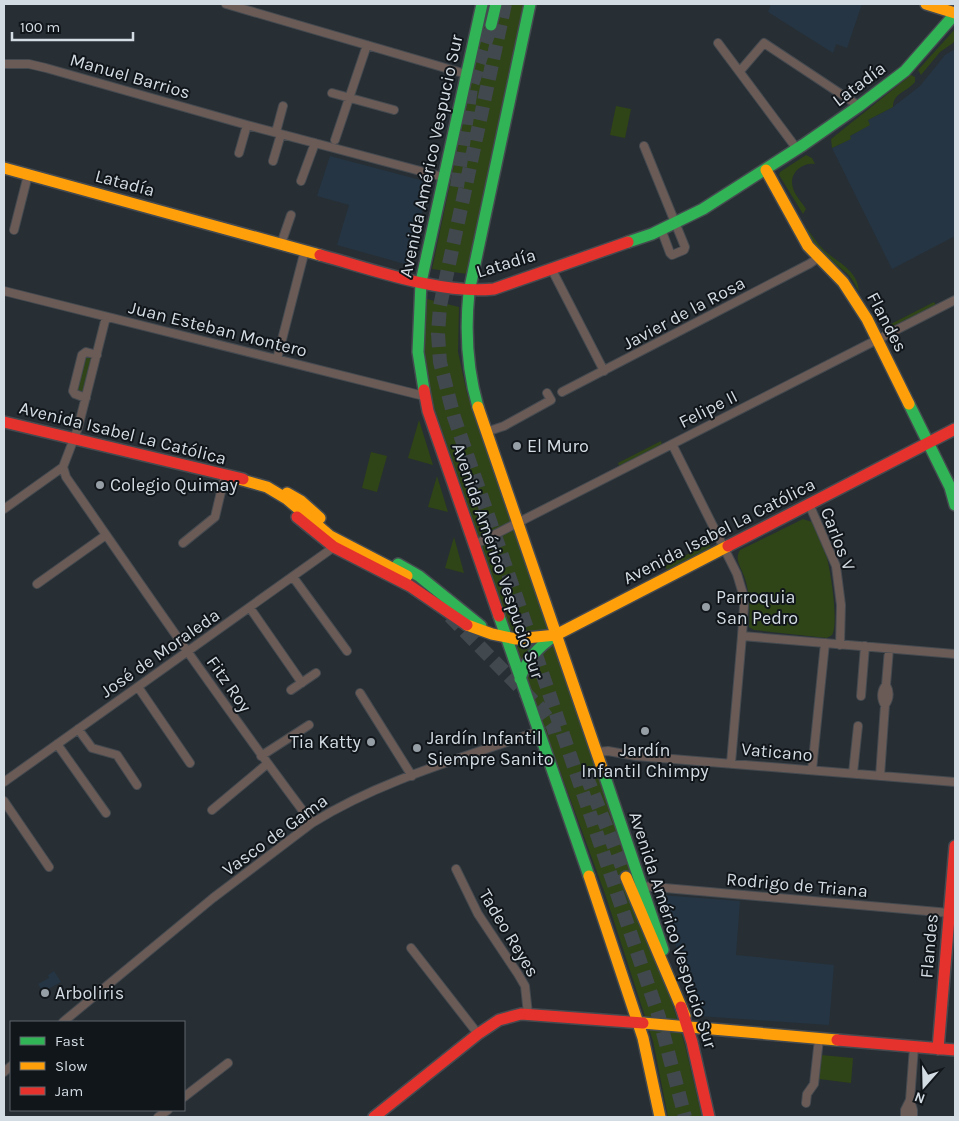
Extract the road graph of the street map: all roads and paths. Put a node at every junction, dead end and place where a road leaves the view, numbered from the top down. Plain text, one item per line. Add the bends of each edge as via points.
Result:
1 (226, 4) edge
2 (482, 4) edge
3 (496, 4) edge
4 (530, 4) edge
5 (926, 4) edge
6 (955, 14) edge
7 (491, 25) tunnel mouth
8 (718, 43) dead end
9 (367, 45) junction
10 (4, 64) edge
11 (740, 71) junction
12 (466, 74) junction
13 (332, 93) dead end
14 (349, 98) junction
15 (283, 106) dead end
16 (859, 106) junction
17 (394, 110) dead end
18 (247, 124) junction
19 (278, 133) junction
20 (335, 140) dead end
21 (315, 142) junction
22 (644, 146) dead end
23 (797, 149) junction
24 (239, 153) dead end
25 (273, 161) dead end
26 (4, 168) edge
27 (766, 170) junction
28 (28, 175) junction
29 (443, 177) junction
30 (301, 181) dead end
31 (290, 215) dead end
32 (674, 223) junction
33 (662, 229) junction
34 (14, 230) dead end
35 (282, 244) junction
36 (305, 250) junction
37 (818, 258) junction
38 (551, 268) junction
39 (421, 282) junction
40 (4, 291) edge
41 (469, 292) junction
42 (955, 300) edge
43 (106, 317) junction
44 (877, 339) junction
45 (97, 355) junction
46 (277, 359) junction
47 (604, 371) junction
48 (562, 392) dead end
49 (548, 393) dead end
50 (424, 396) junction
51 (86, 398) junction
52 (4, 422) edge
53 (955, 430) edge
54 (486, 432) junction
55 (74, 439) junction
56 (929, 443) junction
57 (672, 444) junction
58 (63, 467) junction
59 (230, 477) junction
60 (809, 504) junction
61 (955, 505) edge
62 (4, 509) edge
63 (516, 523) junction
64 (106, 535) junction
65 (183, 543) dead end
66 (474, 545) junction
67 (334, 547) junction
68 (724, 548) junction
69 (407, 576) tunnel mouth
70 (293, 577) junction
71 (37, 584) dead end
72 (250, 608) junction
73 (492, 634) junction
74 (556, 635) junction
75 (742, 636) junction
76 (506, 638) junction
77 (825, 643) junction
78 (840, 645) junction
79 (865, 646) junction
80 (889, 649) junction
81 (347, 651) dead end
82 (188, 652) junction
83 (955, 654) edge
84 (316, 673) dead end
85 (520, 679) junction
86 (302, 683) junction
87 (138, 687) junction
88 (291, 690) dead end
89 (360, 693) dead end
90 (861, 696) dead end
91 (309, 725) dead end
92 (858, 726) dead end
93 (78, 729) junction
94 (539, 732) junction
95 (57, 744) junction
96 (597, 752) junction
97 (261, 756) junction
98 (190, 762) dead end
99 (731, 763) junction
100 (268, 764) junction
101 (812, 770) junction
102 (853, 773) junction
103 (412, 776) junction
104 (880, 776) junction
105 (4, 782) edge
106 (955, 782) edge
107 (137, 785) dead end
108 (4, 801) edge
109 (212, 810) dead end
110 (106, 813) dead end
111 (312, 823) junction
112 (955, 846) edge
113 (49, 867) dead end
114 (456, 869) dead end
115 (626, 877) tunnel mouth
116 (642, 886) junction
117 (950, 913) junction
118 (411, 948) dead end
119 (528, 1014) junction
120 (684, 1016) junction
121 (64, 1021) edge
122 (639, 1024) junction
123 (688, 1028) junction
124 (478, 1034) junction
125 (819, 1039) junction
126 (914, 1047) junction
127 (938, 1049) junction
128 (955, 1050) edge
129 (228, 1062) dead end
130 (185, 1096) edge
131 (910, 1100) junction
132 (806, 1103) dead end
133 (374, 1117) edge
134 (660, 1117) edge
135 (709, 1117) edge
136 (904, 1117) edge
137 (913, 1117) edge

1 - 9 street
2 - 12 main road, Avenida Américo Vespucio Sur
3 - 7 main road
4 - 41 main road, Avenida Américo Vespucio Sur
5 - 6 main road
6 - 16 main road, Latadía via 905,71
8 - 11 street
9 - 12 street
9 - 14 street
10 - 18 street, Manuel Barrios via 46,68
11 - 16 street via 764,44
11 - 23 street
12 - 29 main road, Avenida Américo Vespucio Sur
13 - 14 street
14 - 17 street
14 - 20 street
15 - 19 street
16 - 23 main road, Latadía
18 - 19 street, Manuel Barrios
18 - 24 street
19 - 21 street, Manuel Barrios
19 - 25 street
21 - 29 street, Manuel Barrios
21 - 30 street
22 - 32 street
23 - 27 main road, Latadía
26 - 28 main road, Latadía
27 - 32 main road, Latadía
27 - 37 main road, Flandes via 795,226
28 - 34 street
28 - 35 main road, Latadía
29 - 39 main road, Avenida Américo Vespucio Sur
31 - 35 street
32 - 33 main road, Latadía
32 - 33 street via 684,250 672,255
33 - 38 main road, Latadía
35 - 36 main road, Latadía
36 - 39 main road, Latadía
36 - 46 street
37 - 44 main road, Flandes via 843,282
37 - 47 street, Javier de la Rosa
38 - 41 main road, Latadía via 494,289
38 - 47 street
39 - 41 main road, Latadía
39 - 50 main road, Avenida Américo Vespucio Sur via 418,345
40 - 43 street, Juan Esteban Montero
41 - 54 main road, Avenida Américo Vespucio Sur via 466,355
42 - 44 street, Felipe II
43 - 45 street
43 - 46 street, Juan Esteban Montero
44 - 56 main road, Flandes
44 - 57 street, Felipe II
45 - 51 street
45 - 51 street via 86,352 82,355 73,391
46 - 50 street, Juan Esteban Montero
47 - 48 street, Javier de la Rosa
49 - 54 street via 551,400 504,426
50 - 66 main road, Avenida Américo Vespucio Sur
51 - 55 street
52 - 55 main road, Avenida Isabel La Católica
53 - 56 main road, Avenida Isabel La Católica
54 - 63 main road, Avenida Américo Vespucio Sur
55 - 58 street
55 - 59 main road, Avenida Isabel La Católica
56 - 60 main road, Avenida Isabel La Católica
56 - 61 main road, Flandes via 950,486
57 - 63 street, Felipe II
57 - 68 street
58 - 62 street
58 - 64 street, Fitz Roy via 66,477
59 - 65 street via 215,517
59 - 67 main road, Avenida Isabel La Católica via 266,491
59 - 69 main road via 267,487 287,499 330,536
59 - 73 main road, Avenida Isabel La Católica via 270,485 301,501 334,531 420,576
60 - 68 main road, Avenida Isabel La Católica
60 - 78 street, Carlos V via 836,566 841,605
63 - 66 street, Felipe II
63 - 74 main road, Avenida Américo Vespucio Sur
64 - 71 street
64 - 82 street, Fitz Roy
66 - 76 main road, Avenida Américo Vespucio Sur
67 - 70 street, José de Moraleda
67 - 73 main road, Avenida Isabel La Católica via 410,586 461,622
68 - 74 main road, Avenida Isabel La Católica
68 - 75 street via 743,594
70 - 72 street, José de Moraleda
70 - 81 street
72 - 82 street, José de Moraleda
72 - 86 street
73 - 76 main road, Avenida Isabel La Católica
74 - 76 main road, Avenida Isabel La Católica via 528,640
74 - 85 main road via 535,651
74 - 96 main road, Avenida Américo Vespucio Sur
75 - 77 street
75 - 99 street
76 - 85 main road, Avenida Américo Vespucio Sur
77 - 78 street
77 - 101 street
78 - 79 street
79 - 80 street
79 - 90 street
80 - 83 street
80 - 104 street via 886,685 889,690 884,706
82 - 87 street, José de Moraleda
82 - 97 street, Fitz Roy
84 - 86 street
85 - 94 main road, Avenida Américo Vespucio Sur
86 - 88 street
87 - 93 street, José de Moraleda
87 - 98 street
89 - 103 street
91 - 97 street
92 - 102 street
93 - 95 street, José de Moraleda
93 - 107 street via 92,748 117,755
94 - 103 street, Vasco de Gama
94 - 122 main road, Avenida Américo Vespucio Sur
95 - 105 street, José de Moraleda
95 - 110 street
96 - 99 street, Vaticano
96 - 116 main road, Avenida Américo Vespucio Sur
97 - 100 street, Fitz Roy
99 - 101 street, Vaticano
100 - 109 street
100 - 111 street, Fitz Roy
101 - 102 street, Vaticano
102 - 104 street, Vaticano
103 - 111 street, Vasco de Gama via 358,797
104 - 106 street, Vaticano
108 - 113 street
111 - 121 street, Vasco de Gama via 213,898
112 - 117 main road, Flandes
114 - 119 street, Tadeo Reyes via 478,914 525,986
115 - 120 main road
116 - 117 street, Rodrigo de Triana
116 - 120 main road, Avenida Américo Vespucio Sur
117 - 127 main road, Flandes
118 - 124 street
119 - 122 main road
119 - 124 main road via 504,1018
120 - 123 main road, Avenida Américo Vespucio Sur
122 - 123 main road
122 - 134 main road, Avenida Américo Vespucio Sur
123 - 125 main road
123 - 135 main road, Avenida Américo Vespucio Sur
124 - 133 main road
125 - 126 main road
125 - 132 street via 814,1084 807,1094
126 - 127 main road
126 - 131 street
127 - 128 main road
129 - 130 street
131 - 136 street
131 - 137 street

